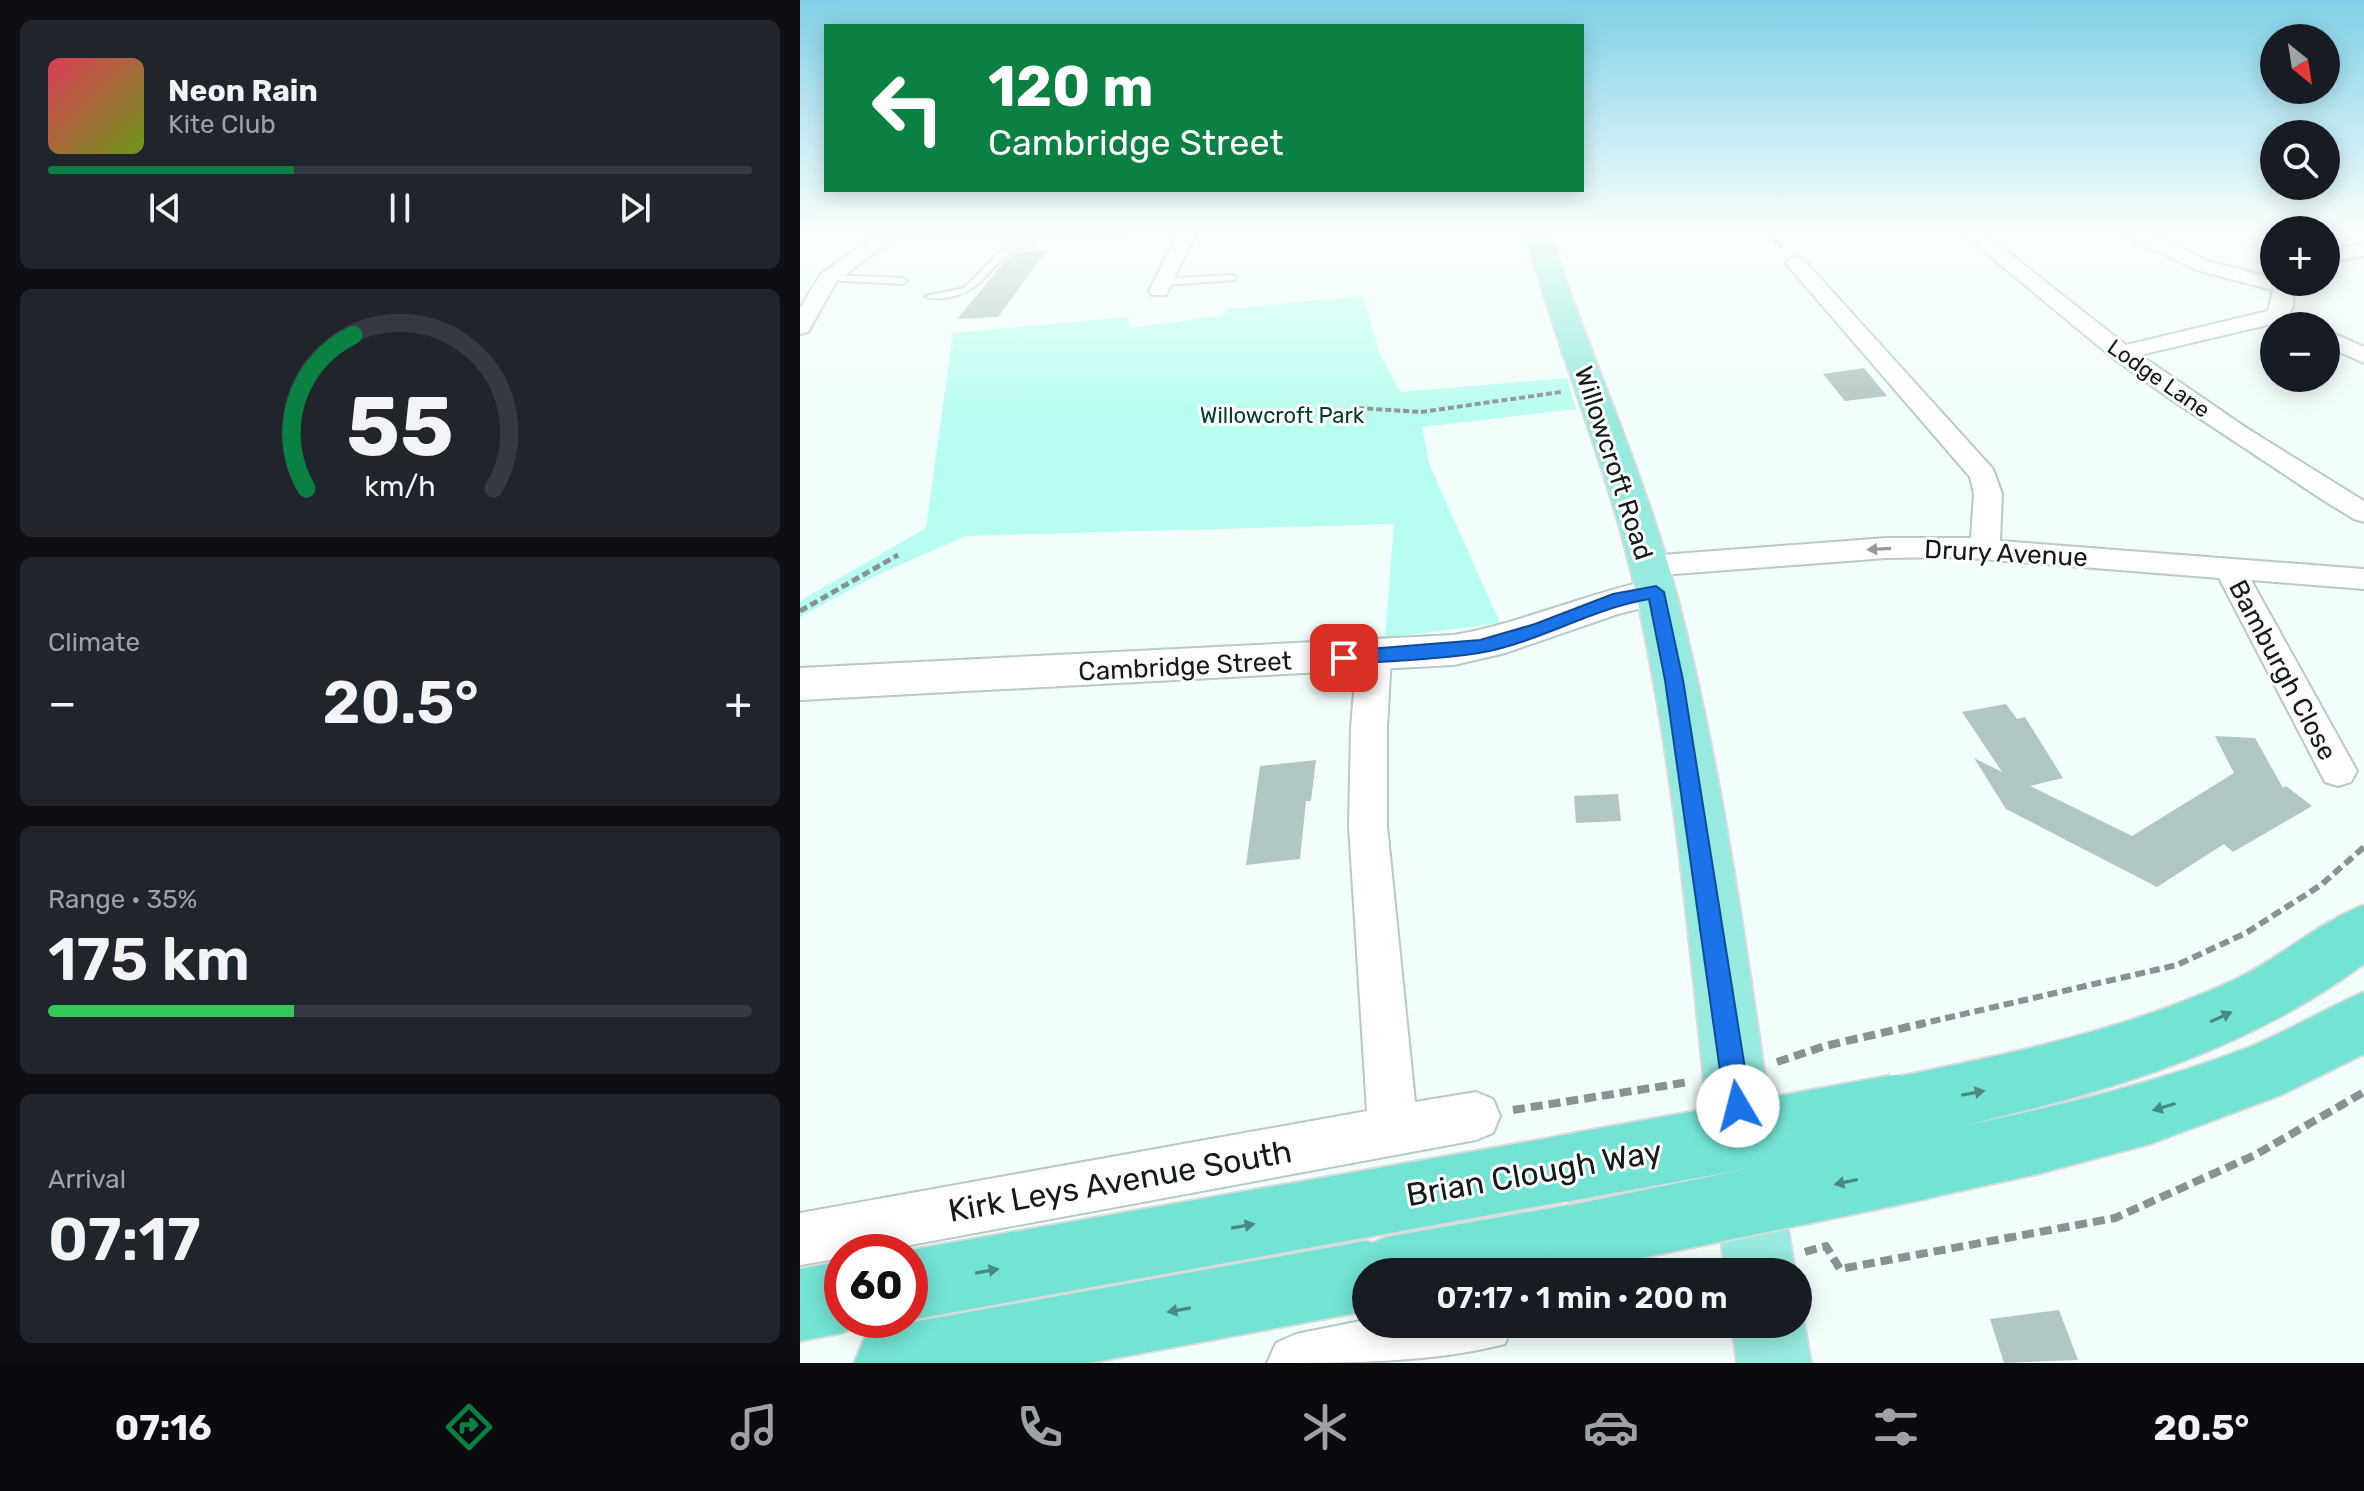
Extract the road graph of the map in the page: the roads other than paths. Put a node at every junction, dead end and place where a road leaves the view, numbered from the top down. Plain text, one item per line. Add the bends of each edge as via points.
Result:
1 (820, 292) edge
2 (965, 292) edge
3 (1557, 292) edge
4 (1821, 292) edge
5 (2047, 292) edge
6 (930, 296) dead end
7 (2260, 319) edge
8 (800, 327) edge
9 (2340, 344) edge
10 (2121, 353) junction
11 (2364, 356) edge
12 (2364, 513) edge
13 (1985, 549) junction
14 (2229, 568) junction
15 (1652, 579) junction
16 (2364, 579) edge
17 (1374, 656) junction
18 (800, 684) edge
19 (2338, 771) dead end
20 (2364, 931) edge
21 (2364, 1022) edge
22 (1476, 1116) road end
23 (1393, 1131) junction
24 (800, 1239) edge
25 (1464, 1258) edge
26 (1758, 1258) edge
27 (1352, 1279) edge
28 (928, 1282) edge
29 (824, 1300) edge
30 (800, 1305) edge
31 (1417, 1338) edge
32 (1770, 1338) edge
33 (891, 1363) edge
34 (1296, 1363) edge
35 (1774, 1363) edge

1 - 8 street
2 - 6 lane
3 - 15 main road, Willowcroft Road
4 - 13 street via 1983,475 1988,494
5 - 10 street, Lodge Lane
7 - 10 street
9 - 11 street
10 - 12 street, Lodge Lane
13 - 14 street, Drury Avenue
13 -> 15 street, Drury Avenue via 1886,548
14 - 16 street, Drury Avenue
14 - 19 street, Bamburgh Close
15 - 17 street, Cambridge Street via 1619,598 1480,646
15 - 26 main road, Willowcroft Road via 1674,680
17 - 18 street, Cambridge Street
17 - 23 street via 1368,826
28 -> 20 highway, Brian Clough Way, bridge via 2018,1084 2098,1064 2223,1017 2316,966
21 -> 25 highway, bridge via 2273,1067 2052,1141
22 - 23 street, Kirk Leys Avenue South
23 - 24 street, Kirk Leys Avenue South
27 -> 33 highway
29 - 30 highway
31 - 34 street
32 - 35 main road, Willowcroft Road

